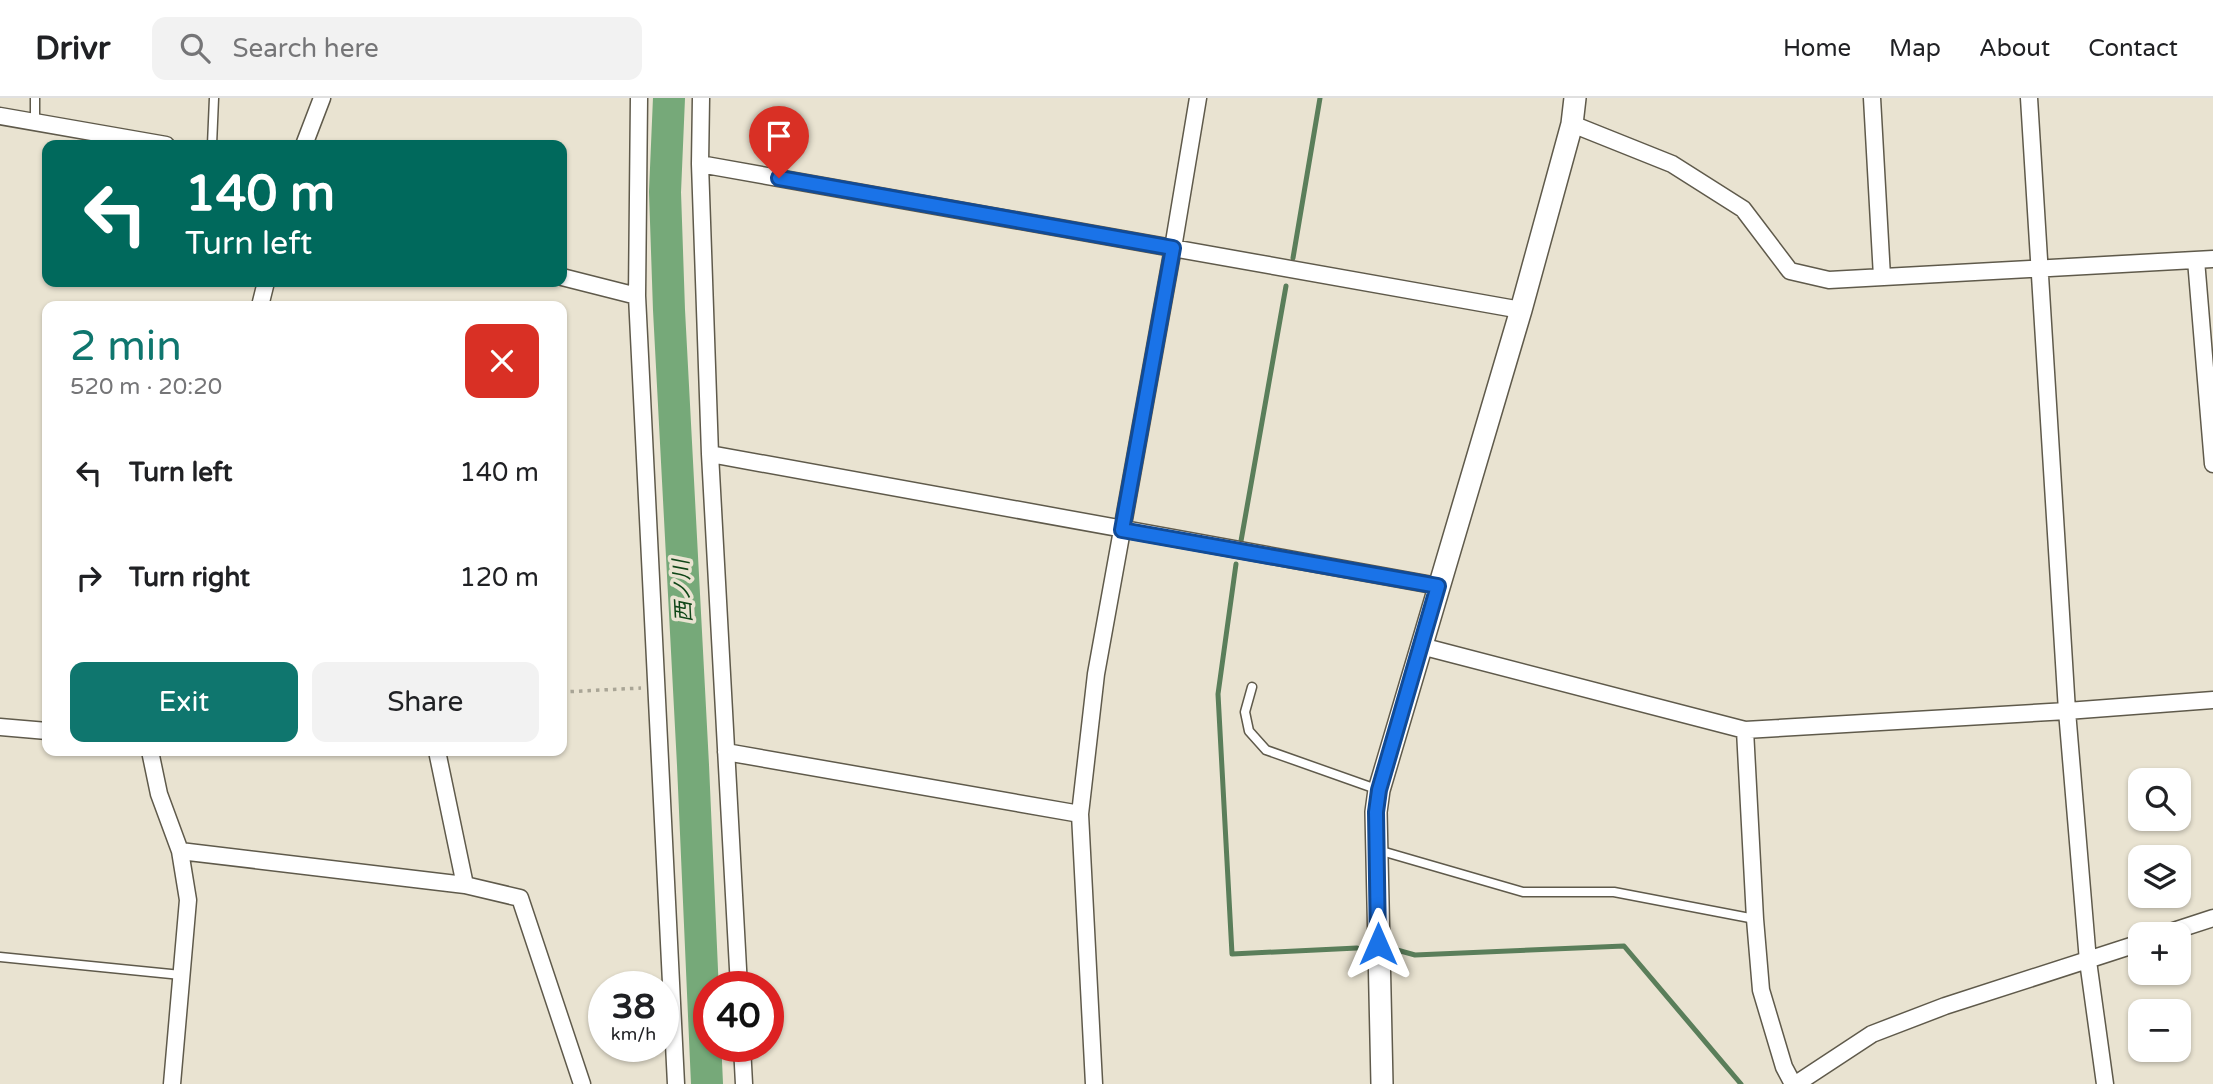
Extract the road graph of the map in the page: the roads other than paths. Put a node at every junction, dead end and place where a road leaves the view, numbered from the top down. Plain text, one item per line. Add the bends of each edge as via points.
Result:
1 (35, 98) edge
2 (214, 98) edge
3 (322, 98) edge
4 (639, 98) edge
5 (701, 98) edge
6 (1198, 98) edge
7 (1575, 98) edge
8 (1872, 98) edge
9 (2029, 98) edge
10 (0, 116) edge
11 (35, 121) junction
12 (1572, 124) junction
13 (139, 140) edge
14 (212, 140) edge
15 (306, 140) edge
16 (700, 164) junction
17 (1173, 248) junction
18 (2213, 259) edge
19 (2196, 260) junction
20 (2040, 268) junction
21 (567, 278) edge
22 (1882, 278) junction
23 (637, 296) junction
24 (1521, 310) junction
25 (710, 454) junction
26 (2213, 464) edge
27 (1122, 530) junction
28 (1438, 586) junction
29 (1421, 646) junction
30 (1252, 687) dead end
31 (2213, 700) edge
32 (2067, 712) junction
33 (0, 727) edge
34 (1745, 730) junction
35 (42, 731) edge
36 (726, 752) junction
37 (151, 756) edge
38 (439, 756) edge
39 (1379, 790) junction
40 (1080, 814) junction
41 (1378, 850) junction
42 (180, 851) junction
43 (465, 884) junction
44 (2213, 918) edge
45 (1755, 919) junction
46 (2191, 925) edge
47 (2128, 947) edge
48 (0, 957) edge
49 (2088, 961) junction
50 (738, 971) edge
51 (181, 975) junction
52 (743, 1062) edge
53 (172, 1084) edge
54 (582, 1084) edge
55 (676, 1084) edge
56 (744, 1084) edge
57 (1094, 1084) edge
58 (1382, 1084) edge
59 (1795, 1084) edge
60 (2105, 1084) edge

1 - 11 lane
2 - 14 lane
3 - 15 street
4 - 23 street
5 - 16 street
6 - 17 street
7 - 12 street
8 - 22 street
9 - 20 street
10 - 11 street
11 - 13 street
12 - 22 street via 1672,164 1743,209 1790,271 1829,280
12 - 24 street
16 - 17 street
16 - 25 street
17 - 24 street
17 - 27 street
18 - 19 street
19 - 20 street
19 - 26 street
20 - 22 street
20 - 32 street
21 - 23 street
23 - 55 street
24 - 28 street
25 - 27 street
25 - 36 street
27 - 28 street
27 - 40 street via 1096,674
28 - 29 street
29 - 34 street
29 - 39 street
30 - 39 lane via 1245,712 1248,731 1266,750
31 - 32 street
32 - 34 street
32 - 49 street
33 - 35 street
34 - 45 street
36 - 40 street
36 - 50 street
37 - 42 street
38 - 43 street
39 - 41 street
40 - 57 street
41 - 45 lane via 1523,892 1614,892
41 - 58 street
42 - 43 street
42 - 51 street via 188,900
43 - 54 street via 520,898
44 - 46 street
45 - 59 street via 1760,990 1784,1067
47 - 49 street
48 - 51 lane
49 - 59 street via 1872,1034
49 - 60 street
51 - 53 street
52 - 56 street

